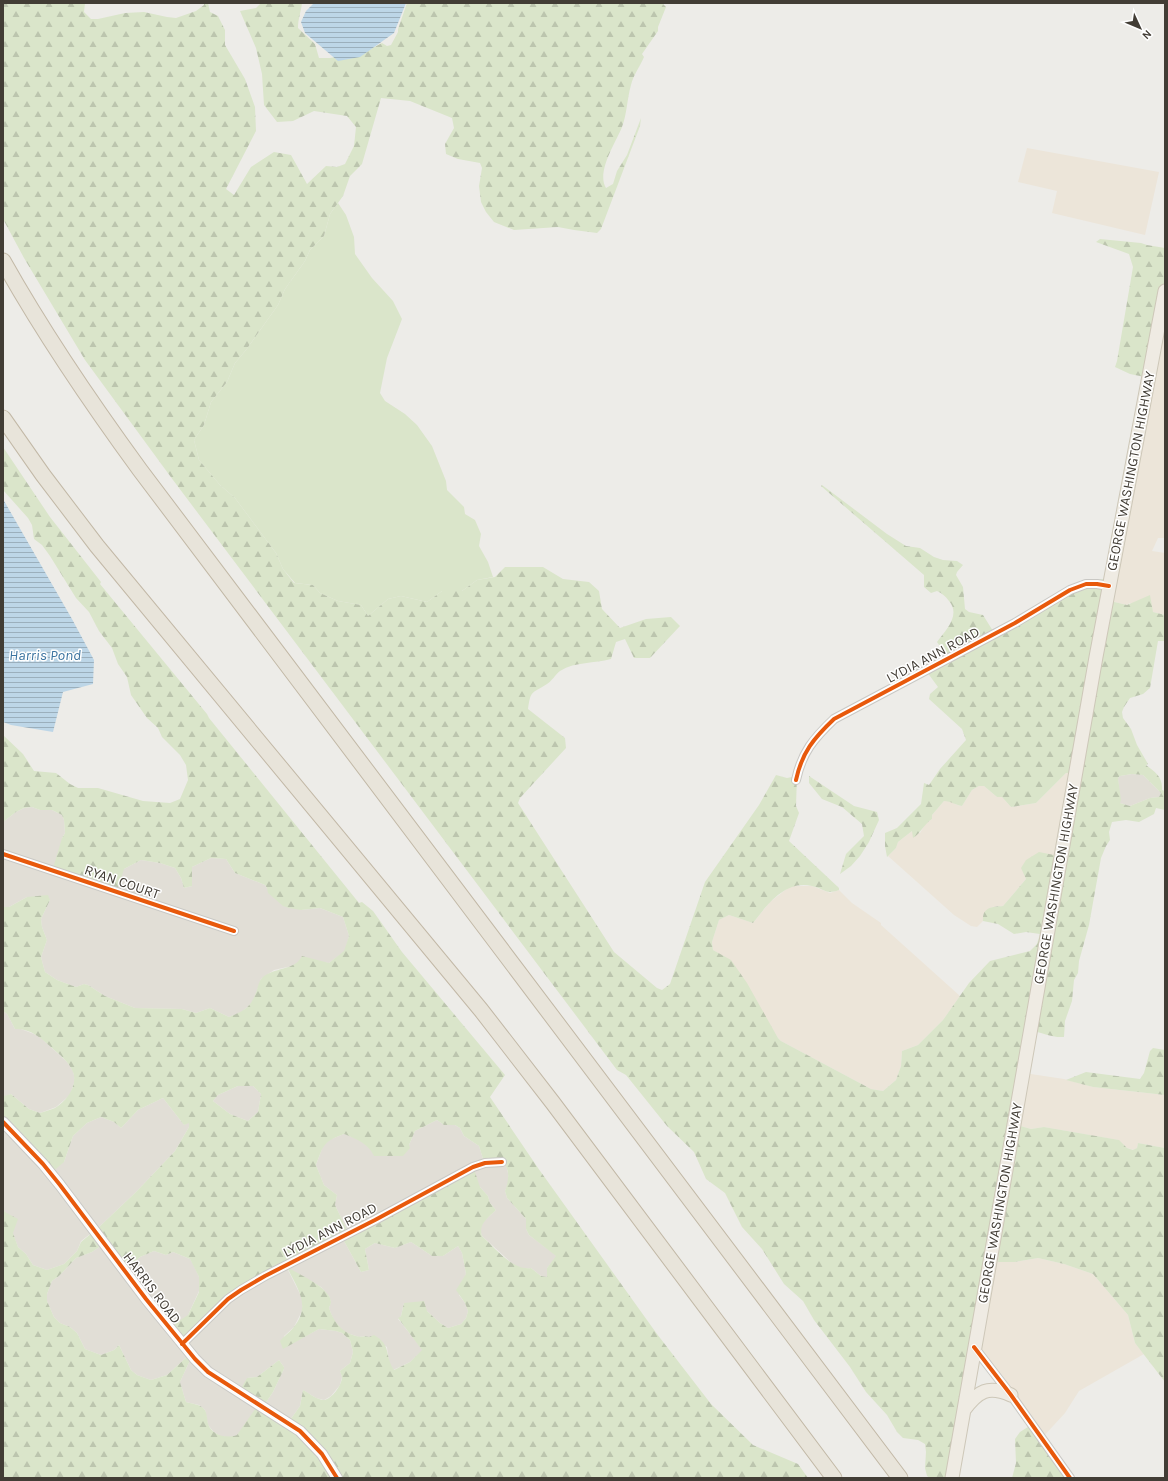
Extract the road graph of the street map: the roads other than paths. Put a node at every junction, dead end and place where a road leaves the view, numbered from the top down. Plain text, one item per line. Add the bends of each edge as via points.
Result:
1 (3, 261) edge
2 (1165, 291) edge
3 (3, 418) edge
4 (1109, 586) junction
5 (796, 780) dead end
6 (3, 854) edge
7 (234, 931) dead end
8 (3, 1122) edge
9 (502, 1162) dead end
10 (182, 1344) junction
11 (974, 1347) junction
12 (1011, 1395) junction
13 (964, 1410) junction
14 (337, 1478) edge
15 (834, 1478) edge
16 (900, 1478) edge
17 (952, 1478) edge
18 (1070, 1478) edge

1 - 16 highway via 72,375 144,476
2 - 4 main road, GEORGE WASHINGTON HIGHWAY
3 - 15 highway via 92,540 517,1056
4 - 5 street, LYDIA ANN ROAD via 1086,584 1070,590 1015,623 834,719 806,752
4 - 11 main road, GEORGE WASHINGTON HIGHWAY
6 - 7 street, RYAN COURT
8 - 10 street, HARRIS ROAD via 43,1164
9 - 10 street, LYDIA ANN ROAD via 473,1167 266,1276 228,1299
10 - 14 street, HARRIS ROAD via 208,1372 300,1430 322,1454
11 - 12 street
11 - 13 main road, GEORGE WASHINGTON HIGHWAY
12 - 13 main road via 1001,1391 984,1391 972,1399
12 - 18 street
13 - 17 main road, GEORGE WASHINGTON HIGHWAY

